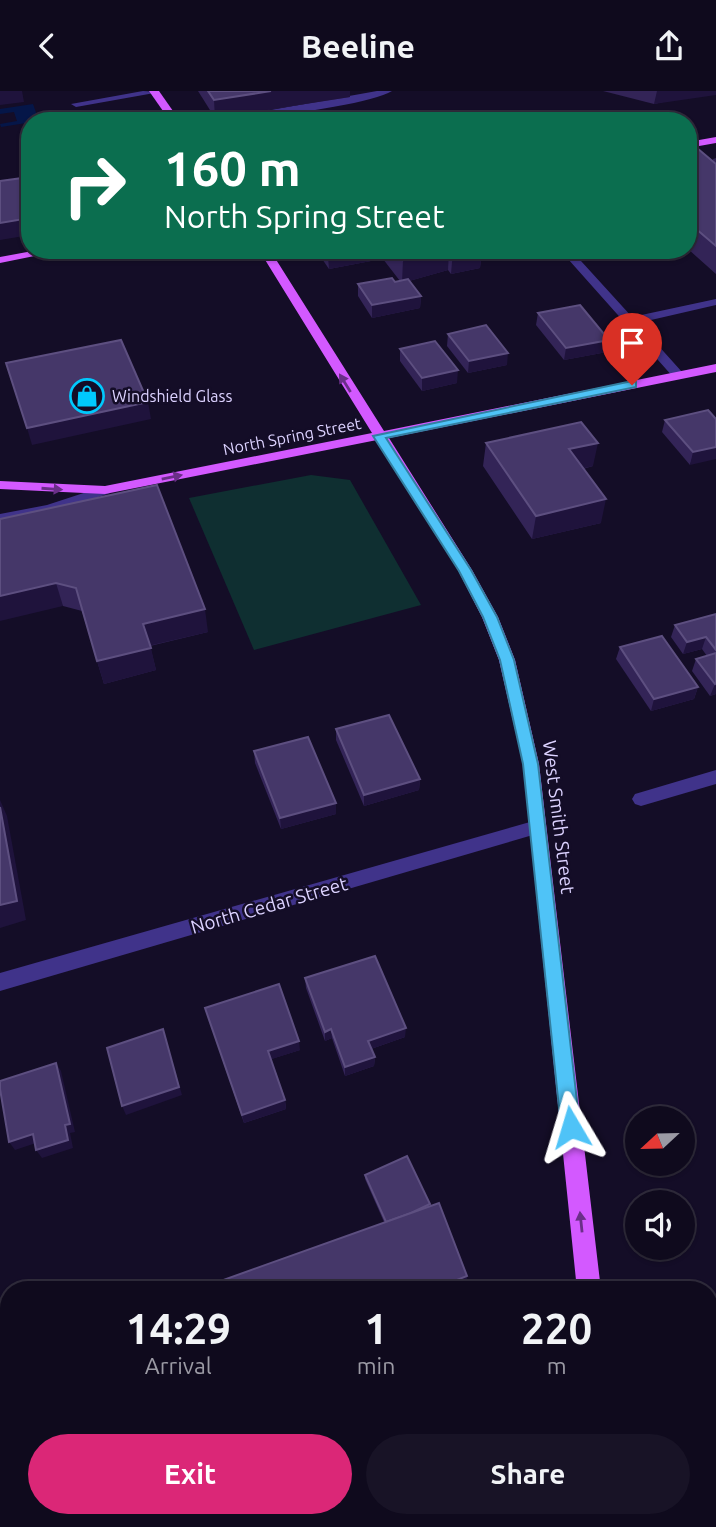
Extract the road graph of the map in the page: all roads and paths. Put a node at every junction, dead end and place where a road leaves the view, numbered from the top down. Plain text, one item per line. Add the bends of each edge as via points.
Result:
1 (154, 91) edge
2 (387, 91) edge
3 (76, 104) dead end
4 (283, 110) joint
5 (169, 112) edge
6 (274, 112) edge
7 (716, 140) edge
8 (697, 143) edge
9 (21, 256) edge
10 (270, 259) edge
11 (573, 259) edge
12 (0, 260) edge
13 (716, 302) edge
14 (631, 321) junction
15 (716, 368) edge
16 (678, 375) junction
17 (379, 436) junction
18 (0, 485) edge
19 (104, 490) junction
20 (0, 519) edge
21 (716, 777) edge
22 (640, 799) dead end
23 (537, 827) junction
24 (0, 982) edge
25 (588, 1281) edge

1 - 3 street
1 - 5 main road
2 - 4 street
4 - 6 street
7 - 8 main road
9 - 12 main road
17 -> 10 main road, West Smith Street
11 - 14 street
13 - 14 street
14 - 16 street
15 - 16 main road, North Spring Street
16 - 17 main road, North Spring Street
19 -> 17 main road, North Spring Street
17 - 23 main road, West Smith Street via 490,617 507,660 531,764
18 -> 19 main road
19 - 20 street, North Spring Street via 50,509
21 - 22 street
23 - 24 street, North Cedar Street
25 -> 23 main road, West Smith Street

